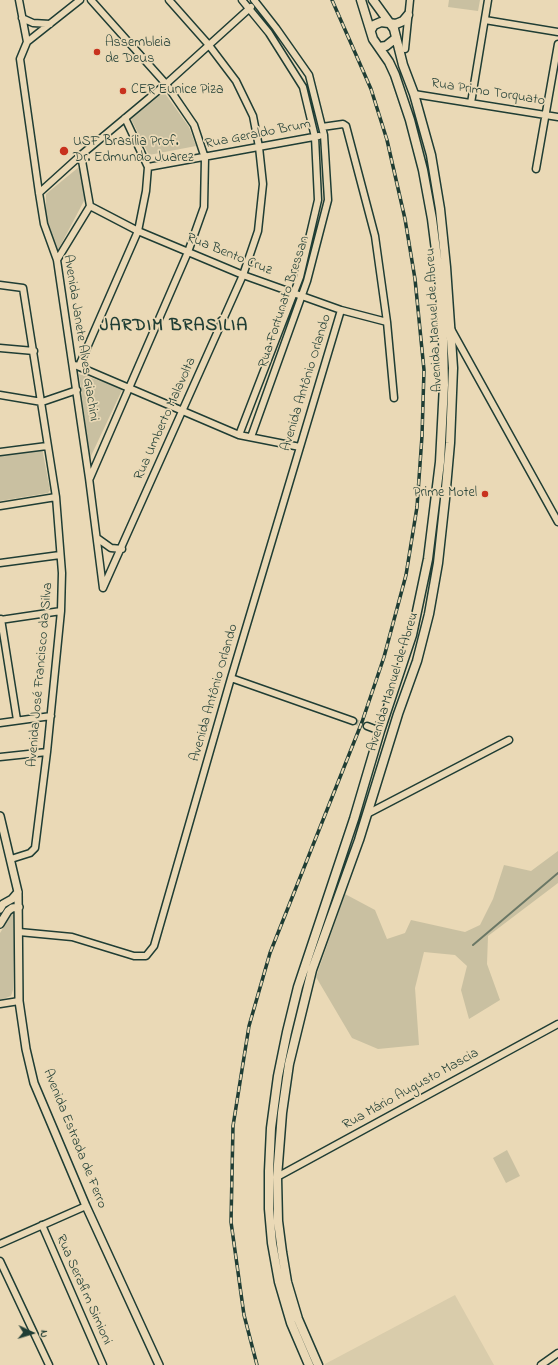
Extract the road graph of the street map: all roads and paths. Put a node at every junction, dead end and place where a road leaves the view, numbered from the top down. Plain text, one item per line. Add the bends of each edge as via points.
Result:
1 (19, 0) edge
2 (80, 0) edge
3 (91, 0) edge
4 (169, 0) edge
5 (242, 0) edge
6 (361, 0) edge
7 (373, 0) edge
8 (410, 0) edge
9 (488, 0) edge
10 (255, 1) edge
11 (249, 8) junction
12 (408, 15) junction
13 (22, 18) junction
14 (485, 20) junction
15 (388, 21) junction
16 (50, 24) junction
17 (371, 30) junction
18 (558, 32) edge
19 (396, 38) junction
20 (27, 42) junction
21 (208, 44) junction
22 (558, 44) edge
23 (379, 47) junction
24 (405, 49) dead end
25 (166, 84) junction
26 (414, 94) junction
27 (471, 103) junction
28 (546, 114) junction
29 (558, 116) edge
30 (125, 118) junction
31 (322, 127) junction
32 (324, 135) junction
33 (315, 137) junction
34 (259, 147) junction
35 (81, 155) junction
36 (205, 158) junction
37 (148, 167) junction
38 (536, 169) dead end
39 (39, 193) junction
40 (90, 206) junction
41 (138, 231) junction
42 (188, 252) junction
43 (57, 260) junction
44 (243, 275) junction
45 (0, 285) edge
46 (292, 293) junction
47 (302, 295) junction
48 (341, 310) junction
49 (387, 322) junction
50 (451, 328) junction
51 (0, 348) edge
52 (34, 351) junction
53 (76, 365) junction
54 (130, 389) junction
55 (76, 390) junction
56 (0, 395) edge
57 (394, 398) dead end
58 (42, 402) junction
59 (182, 412) junction
60 (239, 434) junction
61 (251, 437) junction
62 (47, 446) junction
63 (300, 447) junction
64 (0, 452) edge
65 (90, 478) junction
66 (56, 498) junction
67 (0, 506) edge
68 (558, 522) edge
69 (97, 538) junction
70 (122, 549) junction
71 (60, 554) junction
72 (0, 563) edge
73 (103, 588) joint
74 (61, 611) junction
75 (1, 620) edge
76 (231, 678) junction
77 (51, 716) junction
78 (17, 720) junction
79 (353, 721) tunnel mouth
80 (0, 723) edge
81 (367, 726) tunnel mouth
82 (380, 731) junction
83 (509, 740) dead end
84 (47, 752) junction
85 (0, 757) edge
86 (367, 814) junction
87 (0, 816) edge
88 (11, 860) junction
89 (18, 892) junction
90 (1, 906) edge
91 (19, 907) junction
92 (0, 924) edge
93 (19, 932) junction
94 (20, 1001) junction
95 (0, 1004) edge
96 (558, 1024) edge
97 (277, 1177) junction
98 (86, 1206) junction
99 (42, 1225) junction
100 (0, 1244) edge
101 (0, 1262) edge
102 (558, 1353) edge
103 (49, 1365) edge
104 (103, 1365) edge
105 (159, 1365) edge
106 (309, 1365) edge
107 (318, 1365) edge
108 (541, 1365) edge

1 - 13 street
2 - 16 street
3 - 25 street
4 - 21 street, Rua Umberto Malavolta
5 - 11 street, Rua Fortunato Bressan
6 - 17 main road, Avenida Manuel de Abreu
7 - 15 main road, Avenida Manuel de Abreu
8 - 12 street
9 - 14 street
10 - 11 street
10 - 31 street, Rua Fortunato Bressan via 309,75
11 - 21 street
11 - 33 street, Rua Fortunato Bressan via 270,34 304,87
12 - 15 main road via 396,24
12 - 24 street
13 - 16 street via 33,23
13 - 20 street
14 - 18 street
14 - 27 street
15 - 17 main road via 374,25
15 - 19 main road, Avenida Manuel de Abreu
16 - 20 street
17 - 23 main road, Avenida Manuel de Abreu via 373,39
19 - 23 main road via 386,46
19 - 26 main road, Avenida Manuel de Abreu
20 - 39 street, Avenida Janete Alves Giachini via 20,59
21 - 25 street
21 - 34 street, Rua Umberto Malavolta via 236,81 253,116
22 - 28 street
23 - 82 main road, Avenida Manuel de Abreu via 395,75 410,120 432,219 441,303 444,385 440,462 421,596 412,635
25 - 30 street
25 - 36 street via 194,125
26 - 27 street, Rua Primo Torquato
26 - 50 main road, Avenida Manuel de Abreu via 431,155 440,209
27 - 28 street, Rua Primo Torquato
28 - 29 street, Rua Primo Torquato
28 - 38 street
30 - 35 street
30 - 37 street
31 - 32 street, Rua Fortunato Bressan
31 - 49 street via 343,124 346,126 374,236
32 - 33 street, Rua Geraldo Brum
32 - 47 street, Rua Fortunato Bressan via 328,200
33 - 34 street, Rua Geraldo Brum
33 - 46 street, Rua Fortunato Bressan via 318,200 300,277
34 - 36 street, Rua Geraldo Brum
34 - 44 street, Rua Umberto Malavolta via 263,184 258,231
35 - 39 street
35 - 40 street
36 - 37 street, Rua Geraldo Brum
36 - 42 street via 204,207
37 - 41 street
39 - 43 street, Avenida Janete Alves Giachini via 44,224
40 - 41 street, Rua Bento Cruz
40 - 43 street
41 - 42 street, Rua Bento Cruz
41 - 53 street
42 - 44 street, Rua Bento Cruz
42 - 54 street
43 - 53 street, Avenida Janete Alves Giachini
44 - 46 street, Rua Bento Cruz
44 - 59 street, Rua Umberto Malavolta
45 - 52 street, Avenida José Francisco da Silva via 23,288
46 - 47 street, Rua Bento Cruz
46 - 60 street, Rua Fortunato Bressan
47 - 48 street, Rua Bento Cruz
47 - 61 street, Rua Fortunato Bressan
48 - 49 street, Rua Bento Cruz
48 - 63 street, Avenida Antônio Orlando
49 - 57 street
50 - 68 street
50 - 86 main road, Avenida Manuel de Abreu via 453,368 450,443 429,614 417,661
51 - 52 street
52 - 58 street, Avenida José Francisco da Silva
53 - 54 street
53 - 55 street, Avenida Janete Alves Giachini
54 - 59 street
54 - 65 street
55 - 58 street
55 - 65 street, Avenida Janete Alves Giachini
56 - 58 street
58 - 62 street, Avenida José Francisco da Silva
59 - 60 street
59 - 70 street, Rua Umberto Malavolta
60 - 61 street
61 - 63 street
62 - 64 street
62 - 66 street, Avenida José Francisco da Silva
63 - 76 street, Avenida Antônio Orlando
65 - 69 street, Avenida Janete Alves Giachini
66 - 67 street
66 - 71 street, Avenida José Francisco da Silva
69 - 70 street via 111,548
69 - 73 street, Avenida Janete Alves Giachini
70 - 73 street, Rua Umberto Malavolta
71 - 72 street
71 - 74 street, Avenida José Francisco da Silva
74 - 75 street
74 - 77 street, Avenida José Francisco da Silva
75 - 78 street
76 - 79 street
76 - 93 street, Avenida Antônio Orlando via 154,946 146,956 134,956 72,937
77 - 78 street
77 - 84 street, Avenida José Francisco da Silva
78 - 80 street
81 - 82 street
82 - 106 main road, Avenida Manuel de Abreu via 354,819 298,987 278,1076 271,1128 269,1209 272,1243 291,1323
83 - 86 street
84 - 85 street
84 - 88 street, Avenida José Francisco da Silva via 35,848 30,853
86 - 97 main road, Avenida Manuel de Abreu via 312,970 300,1014 286,1085
87 - 88 street, Avenida Estrada de Ferro
88 - 89 street, Avenida Estrada de Ferro
89 - 90 street
89 - 91 street, Avenida Estrada de Ferro
91 - 92 street via 8,911
91 - 93 street, Avenida Estrada de Ferro
93 - 94 street, Avenida Estrada de Ferro
94 - 95 street
94 - 98 street, Avenida Estrada de Ferro via 34,1083
96 - 97 street, Rua Mário Augusto Mascia
97 - 107 main road, Avenida Manuel de Abreu via 278,1221 287,1282 298,1318
98 - 99 street
98 - 105 street, Avenida Estrada de Ferro
99 - 100 street
99 - 104 street, Rua Serafim Simioni
101 - 103 street
102 - 108 street

